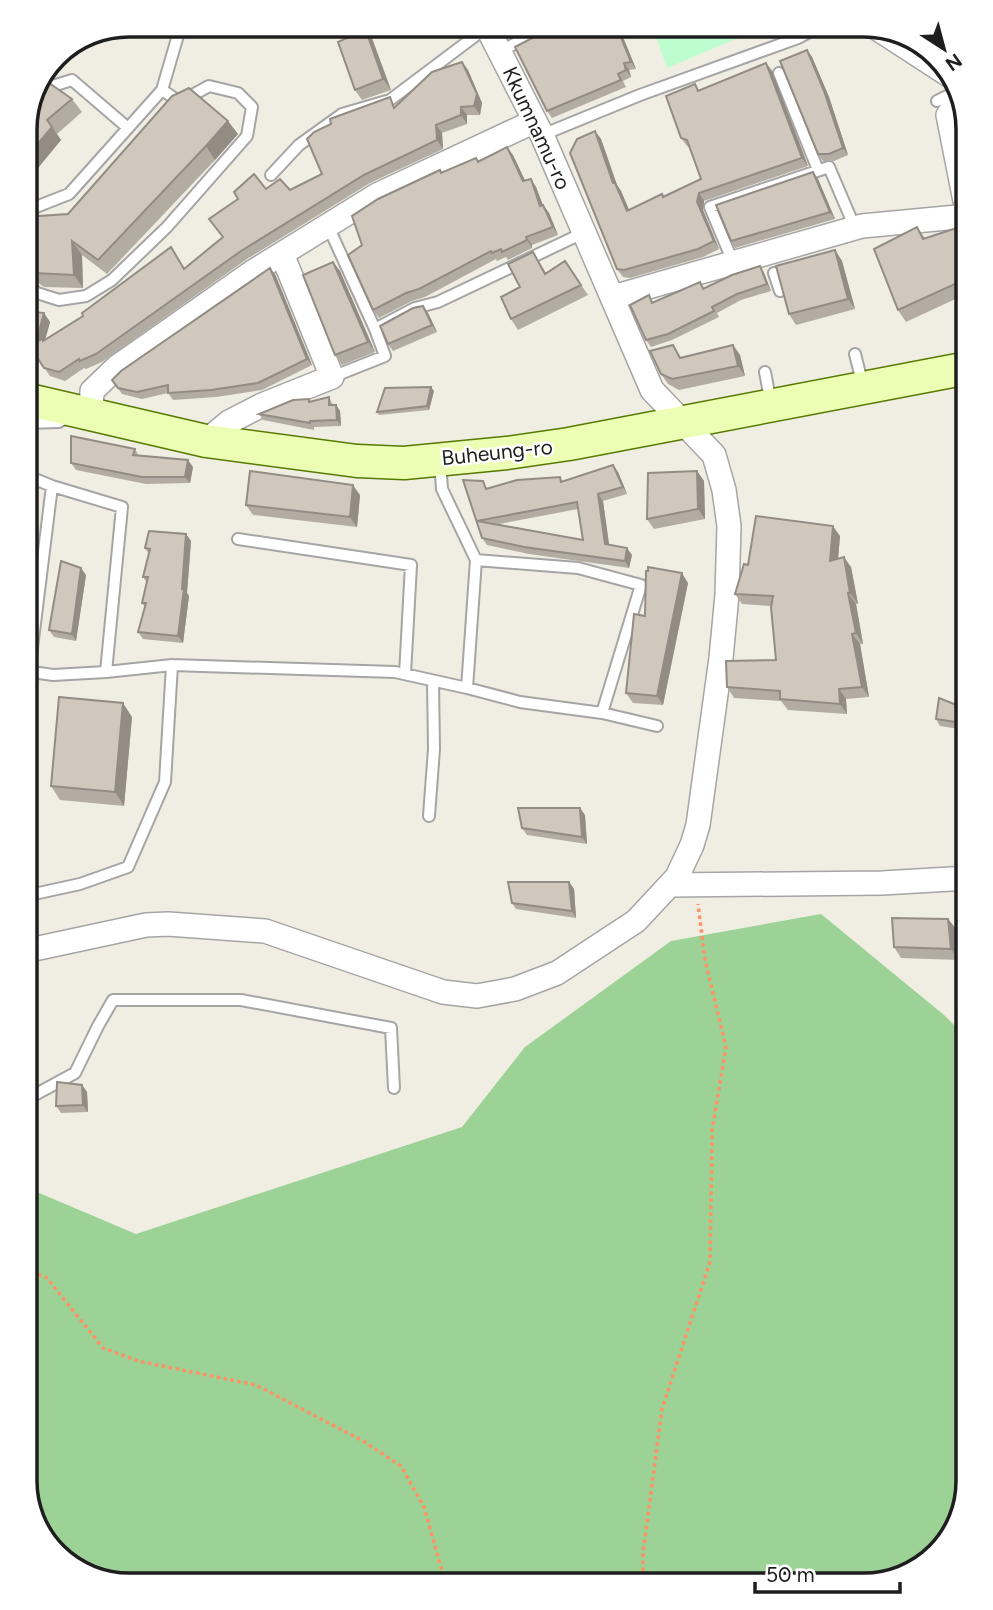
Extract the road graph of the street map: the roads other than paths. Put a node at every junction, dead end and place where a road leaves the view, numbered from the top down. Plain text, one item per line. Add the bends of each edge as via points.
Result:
1 (177, 37) edge
2 (473, 37) edge
3 (492, 37) edge
4 (526, 37) edge
5 (800, 37) edge
6 (500, 52) junction
7 (779, 73) edge
8 (46, 88) edge
9 (162, 90) junction
10 (950, 95) edge
11 (937, 101) dead end
12 (953, 108) edge
13 (128, 128) junction
14 (538, 128) junction
15 (818, 170) junction
16 (956, 173) edge
17 (271, 175) dead end
18 (37, 206) edge
19 (956, 217) edge
20 (328, 226) junction
21 (855, 228) junction
22 (585, 232) junction
23 (282, 254) junction
24 (734, 263) junction
25 (774, 273) edge
26 (780, 291) edge
27 (37, 293) edge
28 (613, 297) junction
29 (375, 329) junction
30 (855, 354) dead end
31 (956, 370) edge
32 (765, 372) dead end
33 (332, 377) junction
34 (864, 388) junction
35 (37, 402) edge
36 (771, 407) junction
37 (83, 412) junction
38 (685, 422) junction
39 (37, 423) edge
40 (206, 441) junction
41 (440, 459) junction
42 (37, 480) edge
43 (52, 486) junction
44 (238, 539) dead end
45 (476, 559) junction
46 (37, 598) edge
47 (172, 665) junction
48 (106, 672) junction
49 (37, 673) edge
50 (405, 674) junction
51 (433, 681) junction
52 (467, 688) junction
53 (602, 713) junction
54 (657, 726) dead end
55 (429, 816) dead end
56 (956, 879) edge
57 (671, 885) junction
58 (37, 893) edge
59 (37, 948) edge
60 (394, 1088) dead end
61 (37, 1094) edge

1 - 9 lane
2 - 17 lane via 390,100 342,114 299,145
3 - 6 street, Kkumnamu-ro
4 - 6 lane
5 - 14 lane
6 - 14 street, Kkumnamu-ro
7 - 15 lane
8 - 13 lane via 72,80
9 - 13 lane
9 - 27 lane via 180,102 209,86 239,93 252,107 247,136 167,227 103,285 86,296 59,300
10 - 11 lane
12 - 16 street via 948,115
13 - 18 lane via 69,194
14 - 20 street via 377,195
14 - 22 street, Kkumnamu-ro
15 - 21 lane via 829,167
15 - 24 lane via 710,207
19 - 21 street
20 - 23 street
20 - 29 lane
21 - 24 street
22 - 28 street, Kkumnamu-ro
22 - 29 lane
23 - 33 street
23 - 37 street via 117,367 92,391
24 - 28 street
25 - 26 lane
28 - 38 street, Kkumnamu-ro via 644,356 652,390
29 - 33 lane via 384,356
30 - 34 lane
31 - 34 main road, Buheung-ro
32 - 36 lane
33 - 40 street via 262,405 229,422
34 - 36 main road, Buheung-ro
35 - 37 main road, Buheung-ro
36 - 38 main road, Buheung-ro
37 - 39 lane via 59,422
37 - 40 main road, Buheung-ro
38 - 41 main road, Buheung-ro via 569,444
38 - 57 street, Kkumnamu-ro via 714,455 727,507 730,552 698,825
40 - 41 main road, Buheung-ro via 357,461
41 - 45 lane via 442,489
42 - 43 lane
43 - 46 lane
43 - 48 lane via 122,507
44 - 50 lane via 411,565
45 - 52 lane
45 - 53 lane via 578,568 641,585
47 - 48 lane
47 - 50 lane
47 - 58 lane via 165,782 128,867
48 - 49 lane
50 - 51 lane
51 - 52 lane
51 - 55 lane
52 - 53 lane via 520,702
53 - 54 lane
56 - 57 street
57 - 59 street, Kkumnamu-ro via 636,922 557,973 515,989 477,996 443,992 397,978 265,931 146,925
60 - 61 lane via 391,1028 241,1000 113,1000 75,1073

